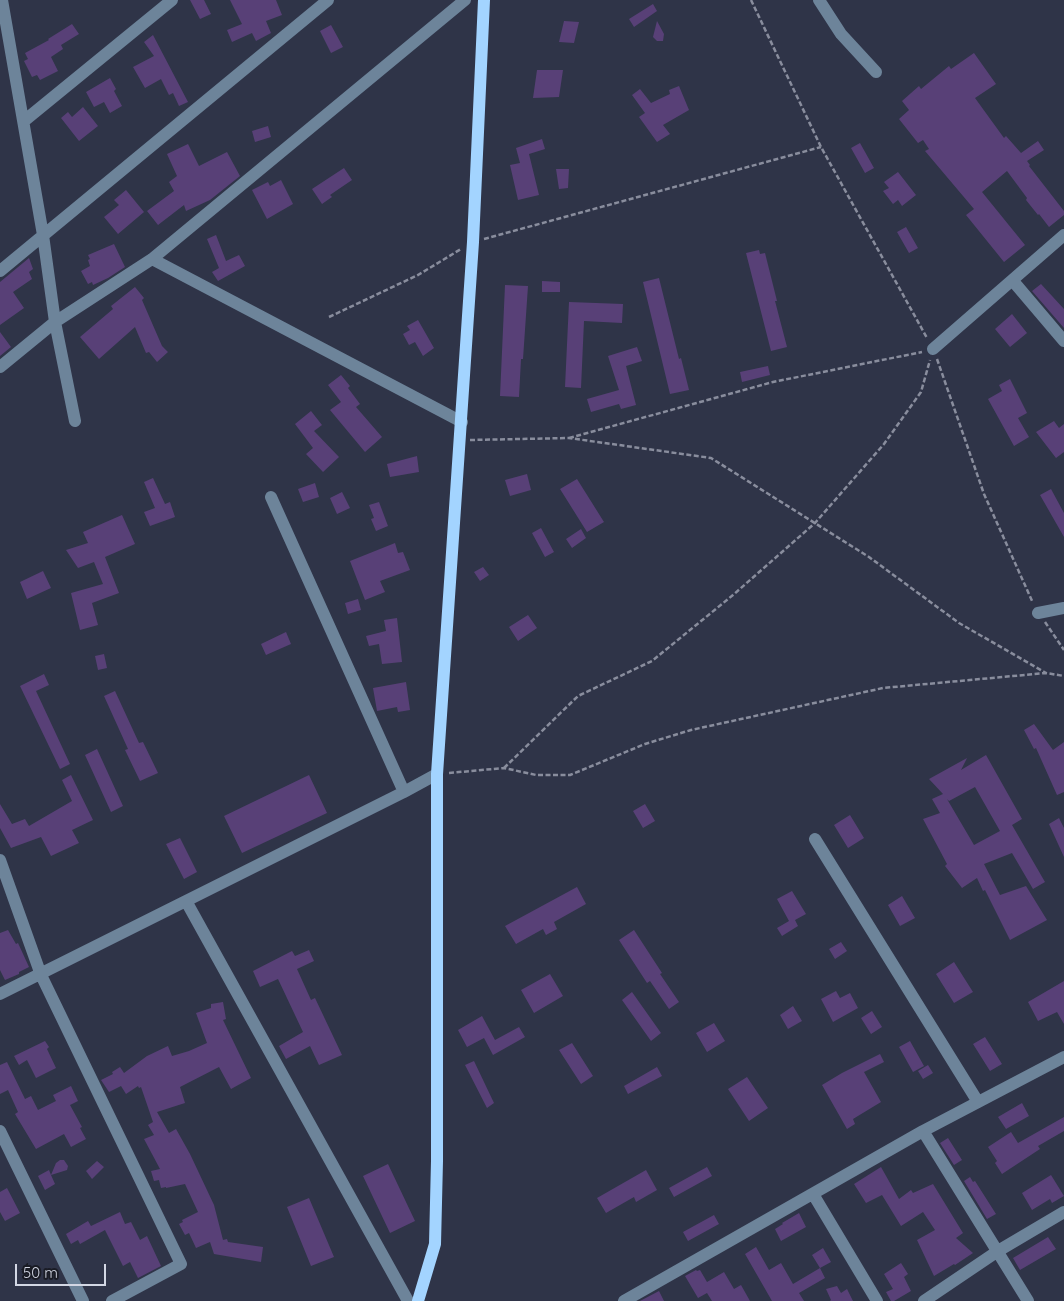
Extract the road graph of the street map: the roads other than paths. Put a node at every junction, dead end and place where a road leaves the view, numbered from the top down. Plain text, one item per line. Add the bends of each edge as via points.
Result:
1 (2, 0) edge
2 (172, 0) edge
3 (328, 0) edge
4 (465, 0) edge
5 (484, 0) edge
6 (819, 0) edge
7 (876, 72) dead end
8 (24, 121) junction
9 (43, 235) junction
10 (1064, 235) edge
11 (152, 259) junction
12 (0, 271) edge
13 (1013, 281) junction
14 (55, 322) junction
15 (1064, 341) edge
16 (933, 349) road end
17 (0, 367) edge
18 (75, 421) dead end
19 (462, 422) junction
20 (271, 496) dead end
21 (1064, 608) edge
22 (1038, 613) road end
23 (437, 774) junction
24 (404, 792) junction
25 (815, 839) dead end
26 (2, 868) edge
27 (186, 900) junction
28 (41, 975) junction
29 (0, 994) edge
30 (1064, 1057) edge
31 (978, 1102) junction
32 (0, 1131) edge
33 (923, 1131) junction
34 (813, 1194) junction
35 (1064, 1212) edge
36 (998, 1251) junction
37 (630, 1299) edge
38 (83, 1301) edge
39 (112, 1301) edge
40 (408, 1301) edge
41 (418, 1301) edge
42 (877, 1301) edge
43 (924, 1301) edge
44 (1028, 1301) edge

1 - 8 street
2 - 8 street
3 - 9 street
4 - 11 street
5 - 19 main road
6 - 7 street via 841,34
8 - 9 street
9 - 12 street
9 - 14 street
10 - 13 street
11 - 14 street
11 - 19 street
13 - 15 street
13 - 16 street
14 - 17 street
14 - 18 street
19 - 23 main road
20 - 24 street
21 - 22 street
23 - 24 street
23 - 41 main road via 435,1244
24 - 27 street
25 - 31 street
26 - 28 street
27 - 28 street
27 - 40 street
28 - 29 street
28 - 39 street via 181,1264
30 - 31 street
31 - 33 street
32 - 38 street
33 - 34 street
33 - 36 street
34 - 37 street
34 - 42 street
35 - 36 street
36 - 43 street
36 - 44 street

